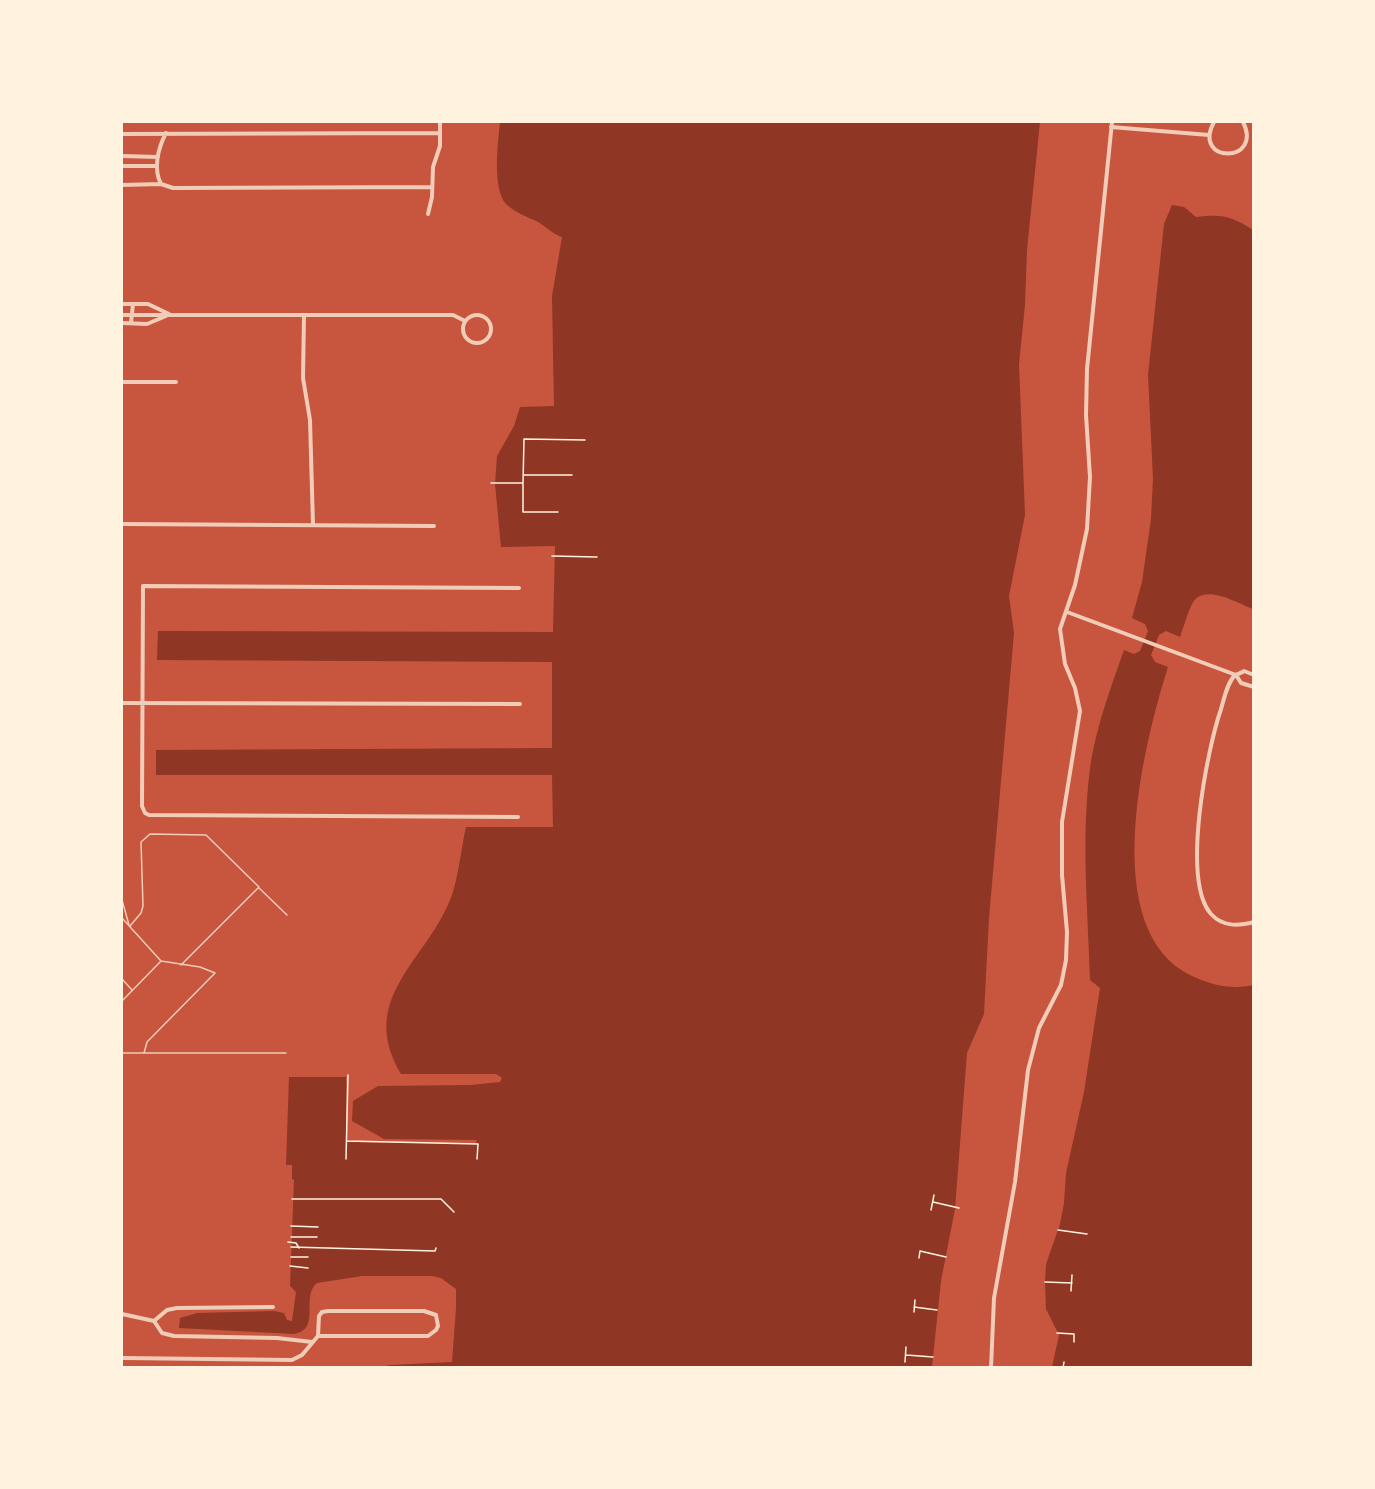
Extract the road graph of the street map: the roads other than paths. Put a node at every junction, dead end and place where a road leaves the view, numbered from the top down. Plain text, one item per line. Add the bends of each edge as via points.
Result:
1 (440, 122) edge
2 (1214, 122) edge
3 (1243, 122) edge
4 (1112, 124) edge
5 (166, 133) junction
6 (440, 133) junction
7 (122, 134) edge
8 (1209, 135) junction
9 (122, 156) edge
10 (158, 157) junction
11 (122, 166) edge
12 (157, 166) junction
13 (161, 184) junction
14 (122, 185) edge
15 (432, 187) junction
16 (428, 214) dead end
17 (122, 304) edge
18 (133, 304) junction
19 (132, 314) junction
20 (122, 315) edge
21 (170, 315) junction
22 (304, 315) junction
23 (465, 321) junction
24 (122, 323) edge
25 (131, 323) junction
26 (122, 382) edge
27 (176, 382) dead end
28 (122, 524) edge
29 (313, 525) junction
30 (434, 526) dead end
31 (519, 588) dead end
32 (1067, 612) junction
33 (1236, 675) junction
34 (1254, 675) edge
35 (1254, 687) edge
36 (122, 703) edge
37 (142, 703) junction
38 (520, 704) dead end
39 (518, 817) dead end
40 (258, 887) junction
41 (122, 900) edge
42 (287, 915) dead end
43 (122, 918) edge
44 (1254, 922) edge
45 (130, 926) junction
46 (161, 961) junction
47 (181, 965) junction
48 (122, 979) edge
49 (132, 990) junction
50 (122, 1001) edge
51 (122, 1053) edge
52 (144, 1053) junction
53 (286, 1053) dead end
54 (273, 1307) dead end
55 (122, 1314) edge
56 (154, 1321) junction
57 (318, 1336) junction
58 (312, 1342) junction
59 (122, 1358) edge
60 (991, 1368) edge

1 - 6 street
2 - 8 street
3 - 8 street via 1245,142 1232,155 1213,148
4 - 8 street
4 - 32 street via 1087,369 1088,519
5 - 6 street
5 - 7 street
5 - 10 street
6 - 15 street
9 - 10 street
10 - 12 street
11 - 12 street
12 - 13 street
13 - 14 street
13 - 15 street via 173,188
15 - 16 street
17 - 18 street
18 - 19 street
18 - 21 street via 148,304
19 - 20 street
19 - 21 street
19 - 25 street
21 - 22 street
21 - 25 street via 147,324
22 - 23 street via 453,315
22 - 29 street via 303,378 310,420
23 - 23 street via 463,334 469,341 482,343 489,337 491,328 483,316
24 - 25 street
26 - 27 street
28 - 29 street
29 - 30 street
31 - 37 street via 143,586
32 - 33 street
32 - 60 street via 1060,635 1080,711 1062,822 1066,960 1061,985 1039,1028 1028,1070 1015,1182 994,1298
33 - 34 street via 1244,671
33 - 35 street via 1241,682
33 - 44 street via 1227,689 1208,753 1197,856 1210,912 1230,925
36 - 37 street
37 - 38 street
37 - 39 street via 142,806 149,815
40 - 42 lane
40 - 45 lane via 206,835 150,834 141,842 143,906
40 - 47 lane
41 - 45 lane
43 - 45 lane
45 - 46 lane
46 - 47 lane
46 - 49 lane
47 - 52 lane via 215,973 147,1042
48 - 49 lane
49 - 50 lane
51 - 52 lane
52 - 53 lane
54 - 56 street via 177,1308 167,1310
55 - 56 street
56 - 58 street via 162,1333 174,1336
57 - 57 street via 428,1336 436,1330 437,1319 424,1311 328,1311 319,1316
57 - 58 street
58 - 59 street via 292,1360

